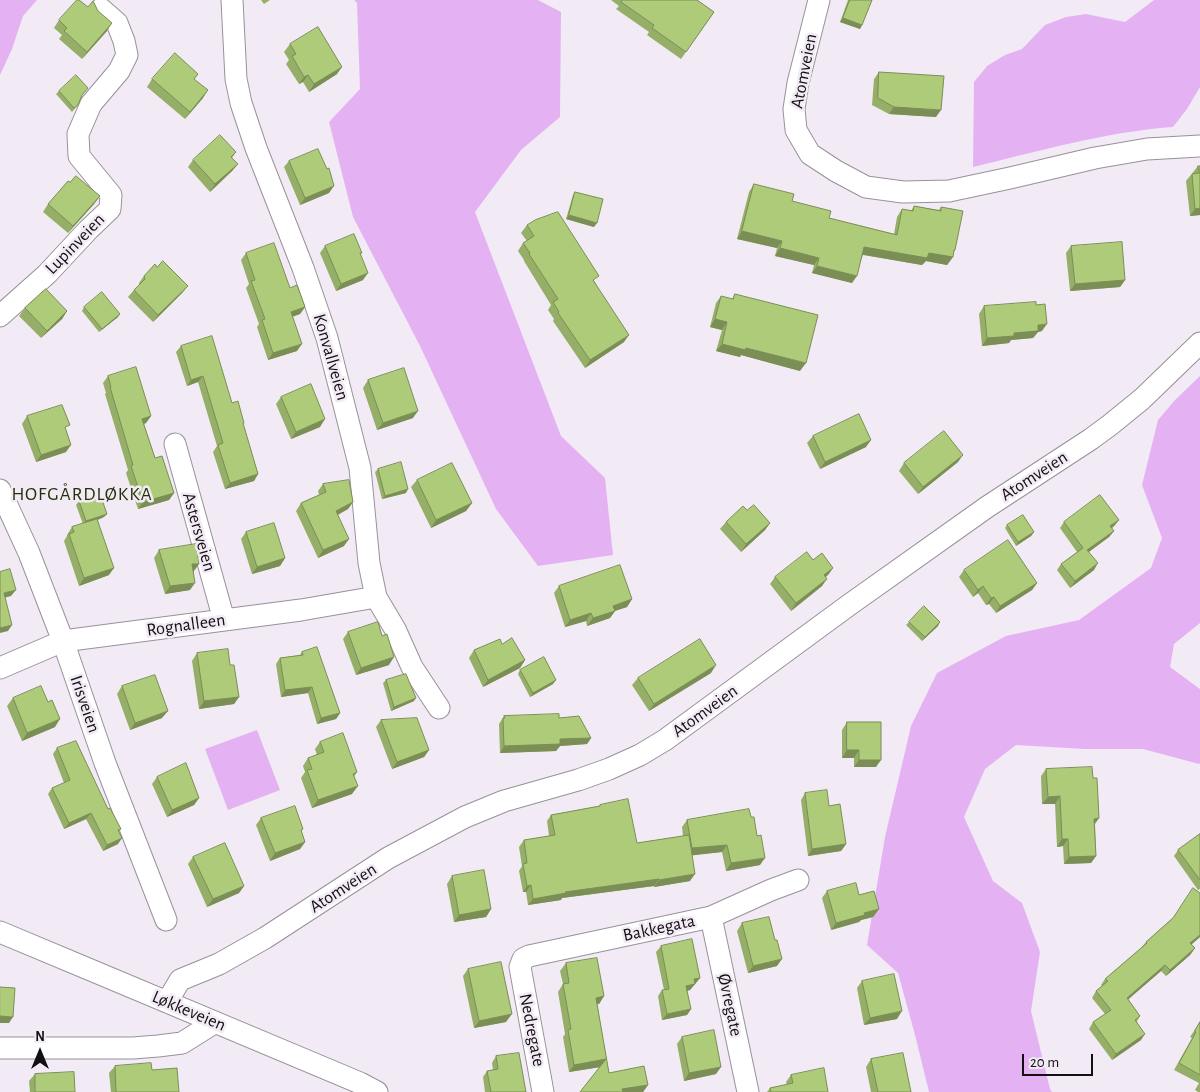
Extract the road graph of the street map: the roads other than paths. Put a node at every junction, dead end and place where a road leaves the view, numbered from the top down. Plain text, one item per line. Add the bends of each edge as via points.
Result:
1 (232, 0) edge
2 (820, 0) edge
3 (101, 9) dead end
4 (1200, 146) edge
5 (0, 316) edge
6 (1200, 343) edge
7 (175, 444) dead end
8 (0, 490) edge
9 (376, 597) junction
10 (224, 620) junction
11 (62, 641) junction
12 (0, 668) edge
13 (439, 708) dead end
14 (798, 880) dead end
15 (711, 917) junction
16 (166, 920) dead end
17 (0, 932) edge
18 (520, 967) joint
19 (166, 1002) junction
20 (214, 1023) junction
21 (0, 1048) edge
22 (377, 1092) edge
23 (543, 1092) edge
24 (748, 1092) edge

1 - 9 street, Konvallveien via 236,79 241,103 327,338 360,468 369,563
2 - 4 street, Atomveien via 798,83 794,109 796,130 810,154 866,187 903,192 949,191 1095,158 1147,149
3 - 5 street, Lupinveien via 117,23 127,54 119,71 91,104 78,134 79,156 111,195 110,209 47,274
6 - 19 street, Atomveien via 1110,425 987,507 665,740 640,755 578,780 504,801 388,858 265,938 219,964 180,980
7 - 10 street, Astersveien
8 - 11 street, Irisveien via 29,553
9 - 10 street, Rognalleen
9 - 13 street, Konvallveien via 412,667
10 - 11 street, Rognalleen
11 - 12 street, Rognalleen
11 - 16 street, Irisveien
14 - 15 street, Bakkegata
15 - 18 street, Bakkegata via 529,956 523,959
15 - 24 street, Øvregate
17 - 19 street, Løkkeveien
18 - 23 street, Nedregate
19 - 20 street, Løkkeveien
20 - 21 street via 182,1043 158,1046
20 - 22 street, Løkkeveien

